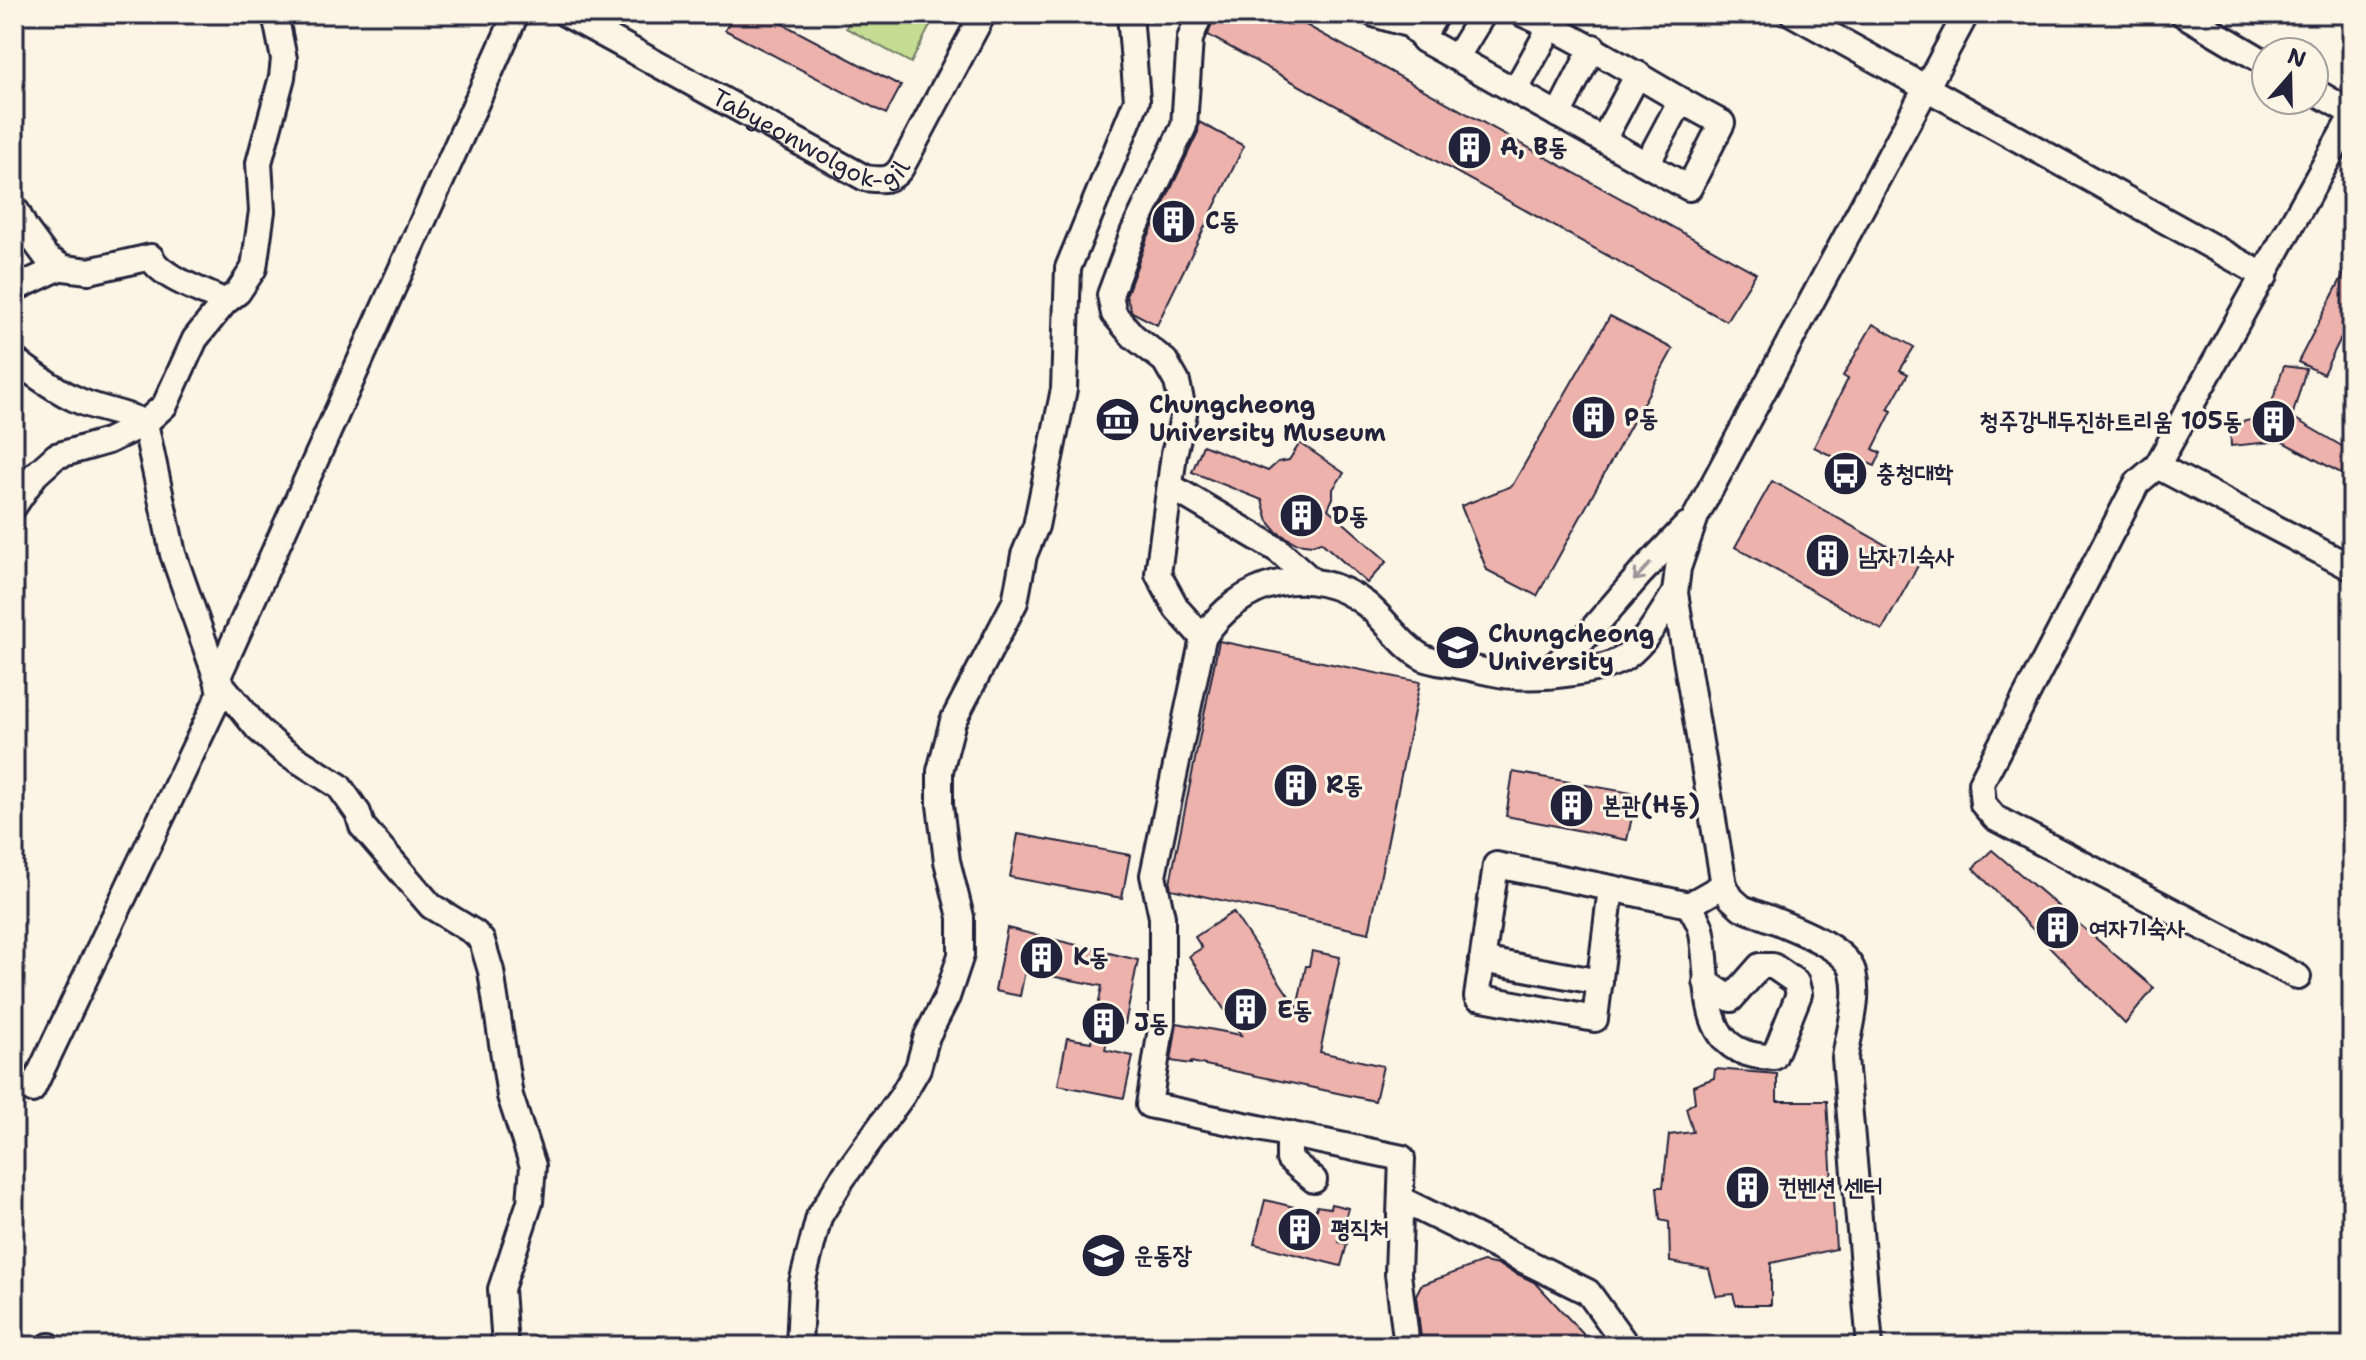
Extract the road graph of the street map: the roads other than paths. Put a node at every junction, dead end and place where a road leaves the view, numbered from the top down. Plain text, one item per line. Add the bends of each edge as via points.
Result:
1 (275, 14) edge
2 (516, 14) edge
3 (566, 14) edge
4 (983, 14) edge
5 (1130, 14) edge
6 (1200, 14) edge
7 (1374, 14) edge
8 (1436, 14) edge
9 (1483, 14) edge
10 (1523, 14) edge
11 (1793, 14) edge
12 (1966, 14) edge
13 (2183, 14) edge
14 (1551, 26) junction
15 (1422, 37) junction
16 (1593, 47) junction
17 (2250, 54) edge
18 (1456, 58) junction
19 (1638, 74) junction
20 (1925, 89) junction
21 (1515, 91) junction
22 (2330, 101) edge
23 (1680, 102) junction
24 (2352, 114) edge
25 (1558, 115) junction
26 (1603, 140) junction
27 (1647, 164) junction
28 (17, 212) dead end
29 (61, 267) junction
30 (2265, 276) junction
31 (14, 289) edge
32 (225, 302) junction
33 (14, 360) edge
34 (145, 423) junction
35 (2157, 466) junction
36 (1170, 486) junction
37 (14, 506) edge
38 (1696, 516) junction
39 (2352, 568) edge
40 (1311, 580) junction
41 (1675, 593) junction
42 (1203, 638) junction
43 (1578, 644) junction
44 (1589, 668) junction
45 (1542, 676) junction
46 (217, 679) junction
47 (1724, 885) junction
48 (1611, 888) junction
49 (1689, 905) junction
50 (1482, 960) junction
51 (2298, 977) dead end
52 (1600, 982) junction
53 (1706, 982) junction
54 (23, 1085) edge
55 (1289, 1134) junction
56 (1314, 1180) dead end
57 (1402, 1200) junction
58 (505, 1346) edge
59 (799, 1346) edge
60 (1407, 1346) edge
61 (1627, 1346) edge
62 (1870, 1346) edge

1 - 32 street via 284,59 259,163 262,211 257,254 246,282
2 - 46 street
3 - 4 street, Tabyeonwolgok-gil via 865,178 883,180 901,168
5 - 59 street via 1137,100 1068,268 1064,389 1036,526 1015,602 953,721 940,771 947,861 961,917 961,955 918,1068 819,1217 802,1283
6 - 36 street via 1190,39 1184,126 1110,295 1114,314 1165,361 1177,382 1184,414
7 - 15 street via 1411,25
8 - 15 street
9 - 18 street
10 - 14 street
11 - 20 street
12 - 20 street
13 - 17 street
14 - 16 street
14 - 21 street
15 - 18 street
16 - 19 street
16 - 25 street
18 - 21 street
19 - 23 street
19 - 26 street
20 - 30 street
20 - 38 street
21 - 25 street
22 - 24 street
23 - 27 street
23 - 27 street via 1722,123 1689,188
24 - 30 street
25 - 26 street
26 - 27 street
28 - 29 street via 52,263
29 - 31 street
29 - 32 street via 89,271 151,257 176,279
30 - 35 street
32 - 34 street via 195,339 165,405
33 - 34 street via 71,398
34 - 37 street via 108,441 56,456
34 - 46 street via 173,554
35 - 39 street
35 - 51 street via 2137,483 1981,783 1983,804 1995,818
36 - 40 street via 1278,550
36 - 42 street via 1158,574 1177,609
38 - 41 street
38 -> 43 street
40 - 42 street via 1256,590 1216,618
40 - 45 street via 1364,603 1425,658 1512,676
41 - 44 street via 1628,655
41 - 47 street
42 - 55 street via 1153,875 1162,917 1162,1022 1149,1105
43 - 44 street via 1578,660
43 - 45 street
44 - 45 street
46 - 54 street via 220,694
46 - 58 street via 258,729 339,786 362,826 431,906 482,941 510,1096 533,1166 530,1202 501,1289
47 - 49 street
47 - 62 street via 1742,908 1829,946 1853,971 1854,1013 1845,1058
48 - 49 street
48 - 50 street via 1496,865
48 - 52 street
49 - 53 street via 1702,930
50 - 52 street
50 - 52 street via 1477,997 1595,1019
53 - 53 street via 1718,1030 1752,1057 1774,1057 1799,994 1796,982 1773,966 1760,966 1731,999
55 - 56 street via 1289,1159
55 - 57 street via 1402,1158
57 - 60 street via 1398,1274
57 - 61 street via 1588,1292

